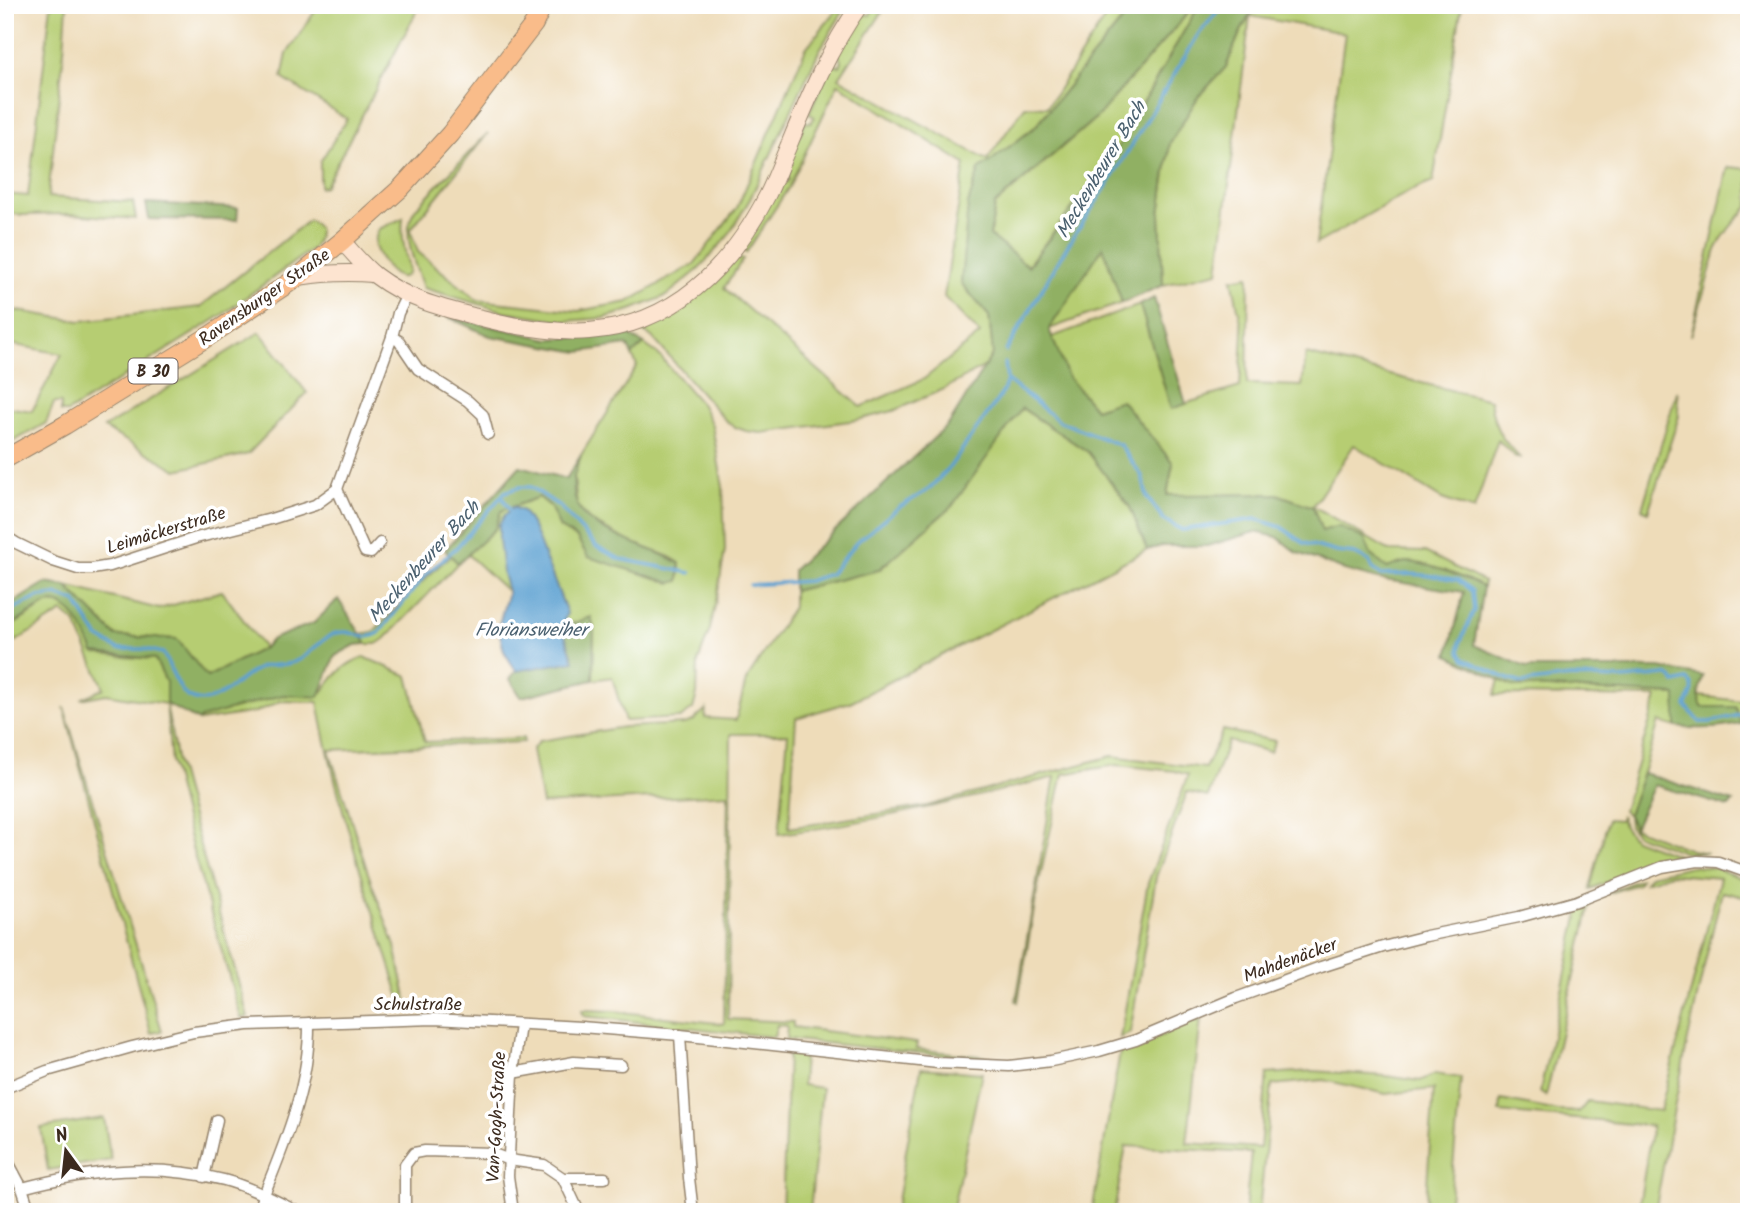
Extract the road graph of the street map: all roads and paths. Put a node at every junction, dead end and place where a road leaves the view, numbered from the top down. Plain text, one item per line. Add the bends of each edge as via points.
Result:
1 (544, 5) edge
2 (860, 5) edge
3 (342, 242) junction
4 (373, 274) junction
5 (298, 277) junction
6 (407, 295) junction
7 (392, 337) junction
8 (488, 434) dead end
9 (5, 459) edge
10 (337, 489) junction
11 (5, 536) edge
12 (380, 543) dead end
13 (1749, 873) edge
14 (309, 1023) junction
15 (520, 1025) junction
16 (680, 1035) junction
17 (839, 1052) joint
18 (621, 1065) dead end
19 (513, 1073) junction
20 (5, 1088) edge
21 (217, 1120) dead end
22 (5, 1156) edge
23 (509, 1160) junction
24 (204, 1177) junction
25 (563, 1178) junction
26 (605, 1178) dead end
27 (22, 1188) junction
28 (264, 1194) junction
29 (30, 1212) edge
30 (257, 1212) edge
31 (298, 1212) edge
32 (402, 1212) edge
33 (513, 1212) edge
34 (579, 1212) edge
35 (694, 1212) edge

1 - 3 main road, B 30 via 450,134 401,188
2 - 6 street via 812,89 745,235 717,269 672,306 615,327 565,331 511,326
3 - 4 street
3 - 5 main road, Ravensburger Straße / B 30
4 - 5 street via 327,272
4 - 6 street
5 - 9 main road, Ravensburger Straße / B 30
6 - 7 street
7 - 8 street via 418,369 483,415
7 - 10 street
10 - 11 street, Leimäckerstraße via 315,505 92,569 53,561
10 - 12 street via 365,552 371,553
13 - 17 street, Mahdenäcker via 1718,862 1662,867 1565,904 1383,947 1236,998 1136,1040 1051,1061 1009,1066
14 - 15 street, Schulstraße via 434,1019
14 - 20 street, Schulstraße via 194,1032 47,1071
14 - 28 street via 300,1098
15 - 16 street, Schulstraße
15 - 19 street, Van-Gogh-Straße
16 - 17 street, Schulstraße
16 - 35 street
18 - 19 street via 574,1062
19 - 23 street, Van-Gogh-Straße
21 - 24 street
22 - 27 street
23 - 25 street via 544,1165
23 - 32 street via 491,1153 414,1153 405,1165
23 - 33 street, Van-Gogh-Straße
24 - 27 street via 122,1170
24 - 28 street
25 - 26 street
25 - 34 street
27 - 29 street
28 - 30 street
28 - 31 street

